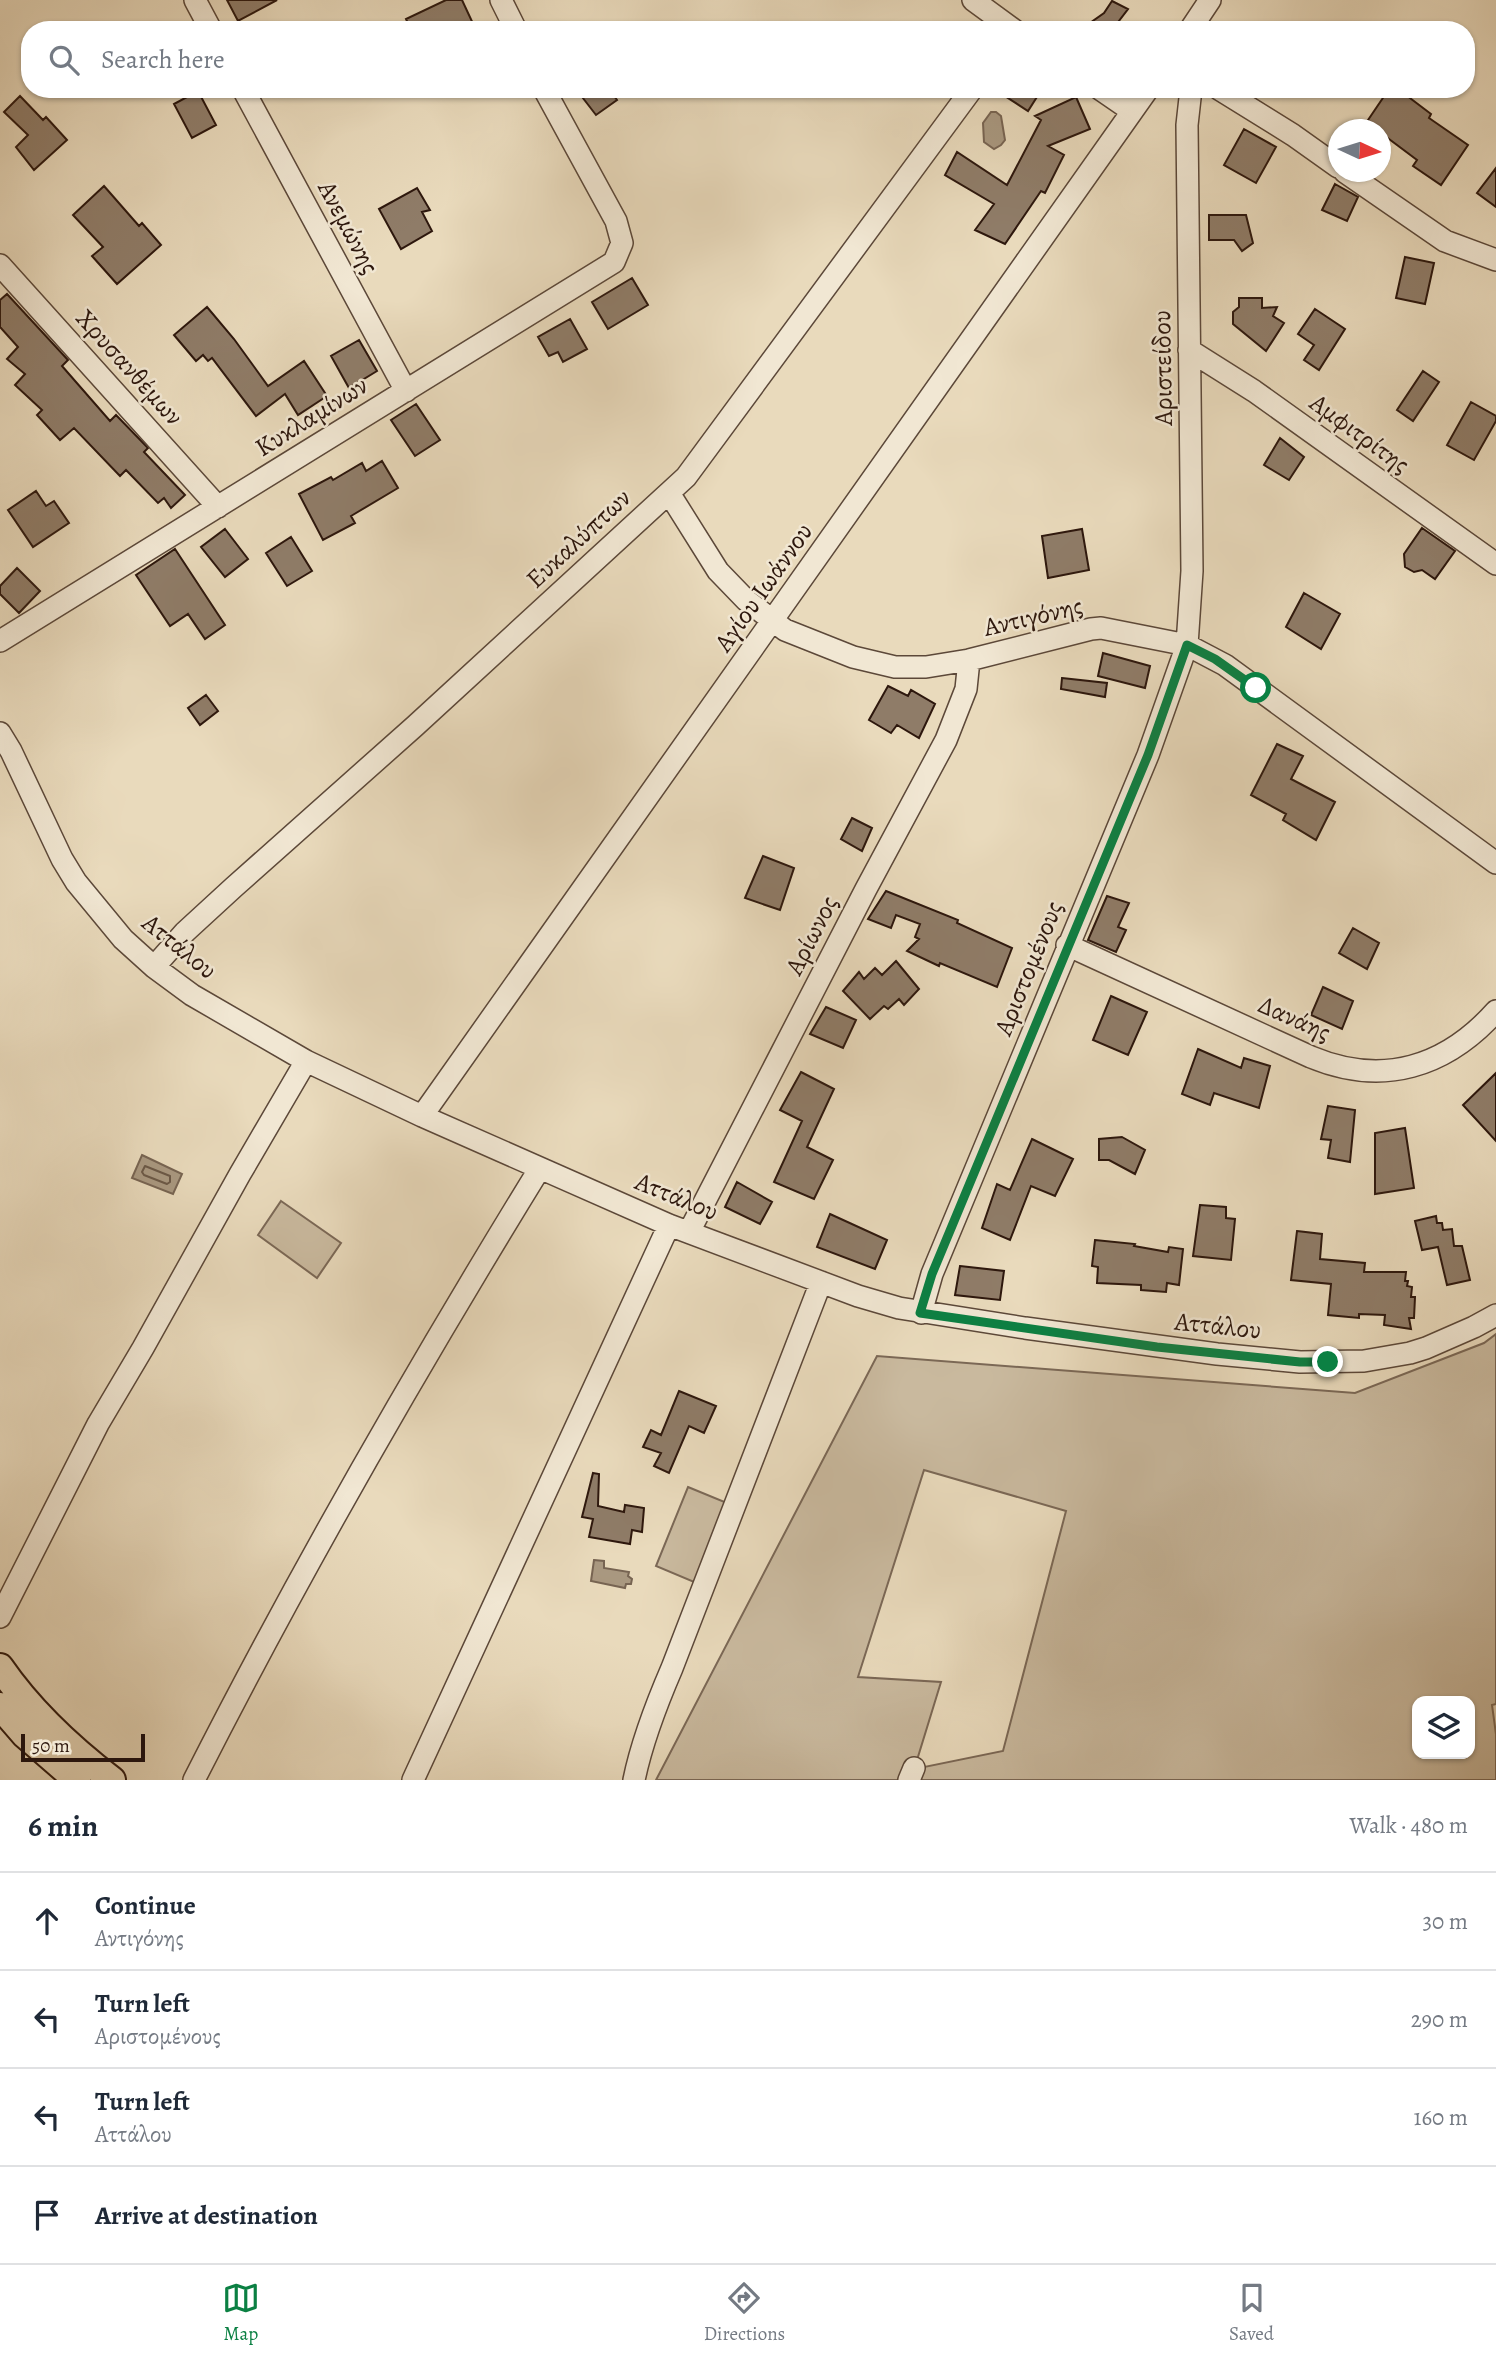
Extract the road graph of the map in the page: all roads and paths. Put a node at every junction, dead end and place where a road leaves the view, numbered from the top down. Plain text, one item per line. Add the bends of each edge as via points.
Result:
1 (195, 0) edge
2 (501, 0) edge
3 (973, 0) edge
4 (1210, 0) edge
5 (206, 21) edge
6 (512, 21) edge
7 (1002, 21) edge
8 (1195, 21) edge
9 (248, 98) edge
10 (549, 98) edge
11 (965, 98) edge
12 (1113, 98) edge
13 (1141, 98) edge
14 (1190, 98) edge
15 (1233, 98) edge
16 (1132, 111) junction
17 (1328, 159) edge
18 (1359, 182) edge
19 (1496, 260) edge
20 (0, 265) edge
21 (1189, 350) junction
22 (406, 391) junction
23 (669, 494) junction
24 (218, 507) junction
25 (1496, 564) edge
26 (773, 622) junction
27 (0, 641) edge
28 (1187, 645) junction
29 (969, 660) junction
30 (0, 733) edge
31 (1496, 863) edge
32 (1067, 945) junction
33 (154, 967) junction
34 (1496, 1011) edge
35 (306, 1061) junction
36 (422, 1116) junction
37 (540, 1168) junction
38 (669, 1225) junction
39 (689, 1232) junction
40 (821, 1282) junction
41 (920, 1313) junction
42 (1496, 1315) edge
43 (0, 1617) edge
44 (0, 1667) edge
45 (0, 1706) edge
46 (77, 1780) edge
47 (112, 1780) edge
48 (194, 1780) edge
49 (413, 1780) edge
50 (634, 1780) edge

1 - 5 street
2 - 6 street
3 - 7 street
4 - 8 street
9 - 22 street, Ανεμώνης
10 - 22 street, Κυκλαμίνων via 616,221 622,243 614,262
11 - 23 street, Ευκαλύπτων via 695,467
12 - 16 street
13 - 16 street, Αγίου Ιωάννου
14 - 21 street, Αριστείδου via 1186,125
15 - 17 street
16 - 26 street, Αγίου Ιωάννου
18 - 19 street via 1445,241
20 - 24 street, Χρυσανθέμων
21 - 25 street, Αμφιτρίτης via 1254,391
21 - 28 street, Αριστείδου via 1192,570
22 - 24 street, Κυκλαμίνων
23 - 26 street, Αντιγόνης via 718,571
23 - 33 street, Ευκαλύπτων via 185,932
24 - 27 street, Κυκλαμίνων
26 - 29 street, Αντιγόνης via 816,643 884,665 926,667
26 - 36 street, Αγίου Ιωάννου
28 - 29 street, Αντιγόνης via 1091,629
28 - 31 street, Αντιγόνης via 1246,680
28 - 32 street, Αριστομένους via 1148,755
29 - 39 street, Αρίωνος via 966,689 946,740
30 - 33 street, Αττάλου via 76,882 123,939
32 - 34 street, Δανάης via 1327,1064 1351,1069 1394,1070 1430,1062 1469,1038
32 - 41 street, Αριστομένους
33 - 35 street, Αττάλου via 192,995
35 - 36 street, Αττάλου
35 - 43 street via 99,1424
36 - 37 street, Αττάλου
37 - 38 street, Αττάλου
37 - 48 street via 380,1437 250,1669
38 - 39 street, Αττάλου
38 - 49 street
39 - 40 street, Αττάλου
40 - 41 street, Αττάλου
40 - 50 street via 653,1712
41 - 42 street, Αττάλου via 1300,1362 1364,1361 1410,1353
44 - 47 main road via 41,1719
45 - 46 main road via 25,1735

